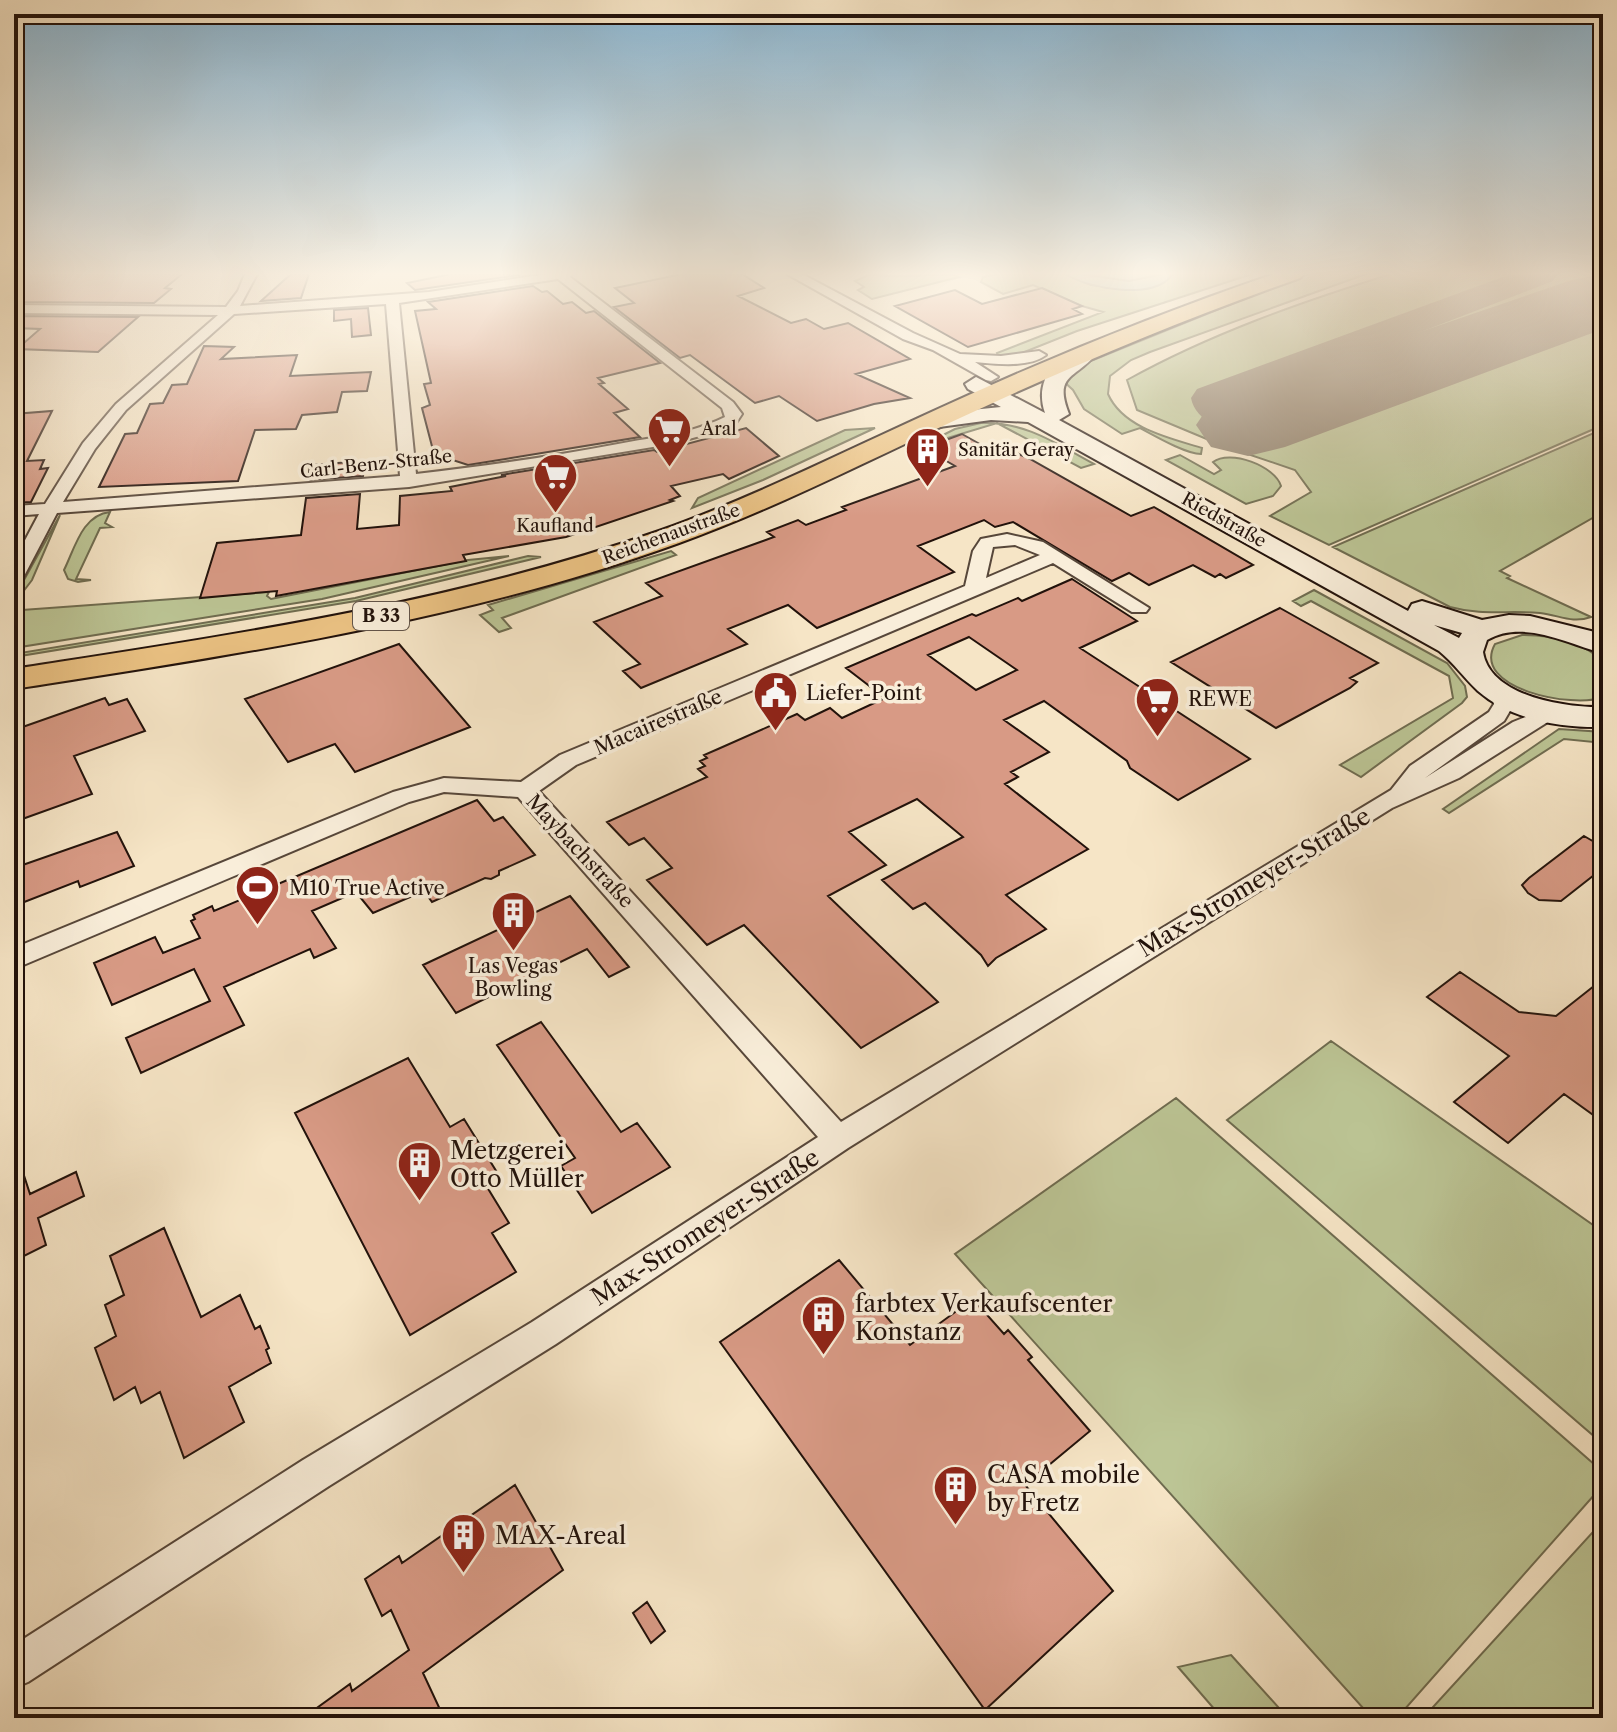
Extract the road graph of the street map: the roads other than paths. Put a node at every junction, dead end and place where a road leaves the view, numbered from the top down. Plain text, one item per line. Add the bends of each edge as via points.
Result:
1 (181, 355) edge
2 (397, 355) edge
3 (665, 355) edge
4 (933, 355) edge
5 (952, 355) edge
6 (1039, 355) edge
7 (1082, 355) edge
8 (1084, 355) edge
9 (993, 380) junction
10 (1048, 416) junction
11 (932, 421) junction
12 (409, 482) junction
13 (51, 508) junction
14 (14, 511) edge
15 (1054, 556) junction
16 (14, 578) edge
17 (974, 590) junction
18 (1139, 608) dead end
19 (1486, 629) junction
20 (1596, 638) edge
21 (1469, 660) junction
22 (14, 664) edge
23 (14, 679) edge
24 (1501, 694) junction
25 (1551, 713) junction
26 (1603, 717) edge
27 (525, 790) junction
28 (1401, 793) junction
29 (14, 959) edge
30 (838, 1139) junction
31 (14, 1668) edge

1 - 13 street via 120,408 85,451
2 - 12 street
3 - 12 street, Carl-Benz-Straße via 728,405 734,417 720,426 656,441
4 - 9 street
5 - 9 street
6 - 9 main road, Reichenaustraße / B 33
7 - 9 main road, Reichenaustraße / B 33
8 - 10 street via 1052,381
9 - 10 street, Riedstraße
9 - 11 main road, Reichenaustraße / B 33
9 - 22 main road, Reichenaustraße / B 33 via 740,496 545,562 317,614
10 - 11 street via 991,413
10 - 19 street, Riedstraße via 1360,581 1444,619
10 - 21 street, Riedstraße
11 - 23 main road, Reichenaustraße / B 33 via 737,511 546,576 302,632
12 - 13 street, Carl-Benz-Straße
13 - 14 street, Carl-Benz-Straße
13 - 16 street
15 - 17 street, Macairestraße
15 - 17 street via 1011,537 987,543
15 - 18 street
17 - 27 street, Macairestraße via 568,760
19 - 20 street via 1529,623
19 - 21 street via 1474,637
21 - 24 street, Riedstraße
24 - 25 street
24 - 28 street, Max-Stromeyer-Straße via 1504,704 1497,716 1418,771
25 - 26 street
25 - 28 street, Max-Stromeyer-Straße via 1435,782
27 - 29 street, Maybachstraße via 444,785 401,797
27 - 30 street, Maybachstraße
28 - 30 street, Max-Stromeyer-Straße
30 - 31 street, Max-Stromeyer-Straße via 544,1333

